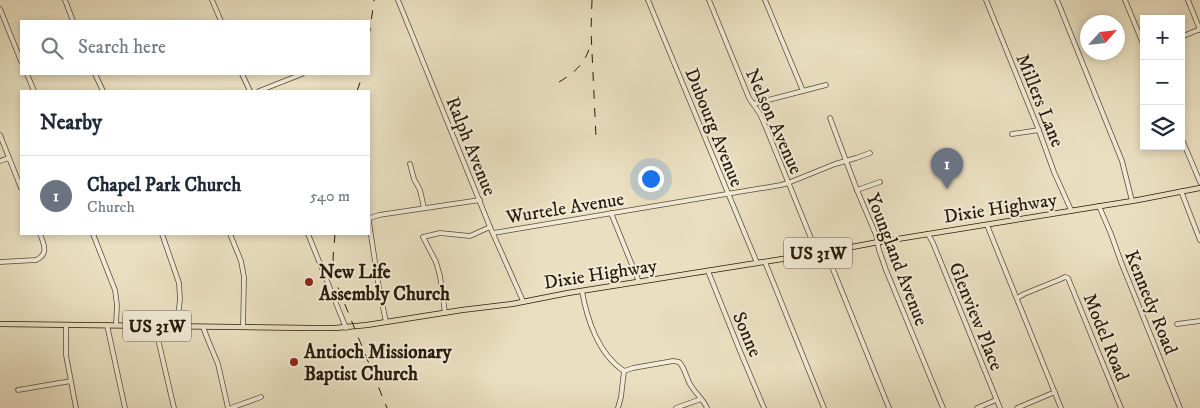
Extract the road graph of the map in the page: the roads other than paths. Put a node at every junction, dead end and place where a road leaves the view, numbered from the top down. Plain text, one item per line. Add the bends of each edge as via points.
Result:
1 (65, 0) edge
2 (212, 0) edge
3 (398, 0) edge
4 (648, 0) edge
5 (709, 0) edge
6 (765, 0) edge
7 (1057, 0) edge
8 (1125, 0) edge
9 (1188, 0) edge
10 (988, 1) edge
11 (0, 9) edge
12 (74, 20) edge
13 (221, 20) edge
14 (1198, 22) edge
15 (1200, 30) edge
16 (1140, 36) edge
17 (1185, 36) edge
18 (20, 59) edge
19 (27, 75) edge
20 (95, 75) edge
21 (242, 75) edge
22 (299, 75) edge
23 (826, 85) dead end
24 (34, 90) edge
25 (103, 90) edge
26 (250, 90) edge
27 (261, 90) edge
28 (803, 91) junction
29 (753, 104) junction
30 (830, 118) dead end
31 (1039, 130) junction
32 (1012, 134) dead end
33 (0, 135) edge
34 (1185, 146) edge
35 (870, 153) dead end
36 (9, 158) junction
37 (846, 160) junction
38 (0, 161) edge
39 (410, 164) dead end
40 (880, 182) dead end
41 (1200, 182) edge
42 (788, 183) junction
43 (20, 186) edge
44 (1200, 188) edge
45 (857, 190) junction
46 (1181, 191) junction
47 (728, 194) junction
48 (480, 200) junction
49 (1132, 201) junction
50 (1099, 206) junction
51 (424, 208) junction
52 (1071, 210) junction
53 (611, 213) junction
54 (370, 220) edge
55 (987, 225) junction
56 (490, 227) junction
57 (370, 229) edge
58 (493, 233) junction
59 (928, 234) junction
60 (40, 235) edge
61 (93, 235) edge
62 (162, 235) edge
63 (230, 235) edge
64 (308, 235) edge
65 (1200, 240) edge
66 (877, 242) junction
67 (826, 252) junction
68 (817, 253) junction
69 (0, 262) edge
70 (765, 262) junction
71 (757, 263) junction
72 (708, 271) junction
73 (639, 282) junction
74 (582, 292) junction
75 (1017, 298) junction
76 (523, 301) junction
77 (445, 313) junction
78 (1200, 321) edge
79 (386, 322) junction
80 (0, 324) edge
81 (1177, 324) dead end
82 (66, 325) junction
83 (107, 325) junction
84 (116, 325) junction
85 (155, 326) junction
86 (178, 326) junction
87 (203, 327) junction
88 (243, 327) junction
89 (346, 328) junction
90 (624, 372) junction
91 (71, 381) junction
92 (18, 390) dead end
93 (1055, 392) junction
94 (261, 397) dead end
95 (701, 399) junction
96 (996, 400) junction
97 (76, 408) edge
98 (126, 408) edge
99 (174, 408) edge
100 (230, 408) edge
101 (618, 408) edge
102 (676, 408) edge
103 (707, 408) edge
104 (764, 408) edge
105 (824, 408) edge
106 (890, 408) edge
107 (943, 408) edge
108 (977, 408) edge
109 (1000, 408) edge
110 (1017, 408) edge
111 (1062, 408) edge
112 (1121, 408) edge
113 (1180, 408) edge

1 - 12 street
2 - 13 street
3 - 48 street, Ralph Avenue
4 - 47 street, Dubourg Avenue
5 - 29 street, Nelson Avenue
6 - 28 street
7 - 49 street via 1122,160
8 - 16 street
9 - 14 street
10 - 31 street, Millers Lane
11 - 18 street
14 - 15 street
15 - 17 street
19 - 24 street
20 - 25 street
21 - 26 street
22 - 27 street
23 - 28 street
28 - 29 street
29 - 42 street, Nelson Avenue via 763,120
30 - 37 street, Youngland Avenue
31 - 32 street
31 - 52 street, Millers Lane
33 - 36 street
34 - 41 street
35 - 37 street, Wurtele Avenue
36 - 38 street
36 - 43 street
37 - 42 street, Wurtele Avenue
37 - 45 street, Youngland Avenue
39 - 51 street
40 - 45 street
42 - 47 street, Wurtele Avenue
42 - 68 street, Nelson Avenue
44 - 46 main road, Dixie Highway / US 31W
45 - 66 street, Youngland Avenue
46 - 49 main road, Dixie Highway / US 31W
46 - 65 street
47 - 53 street, Wurtele Avenue
47 - 71 street, Dubourg Avenue
48 - 51 street
48 - 56 street, Ralph Avenue
49 - 50 main road, Dixie Highway / US 31W
50 - 52 main road, Dixie Highway / US 31W
50 - 113 street, Kennedy Road
51 - 54 street via 379,215
52 - 55 main road, Dixie Highway / US 31W
53 - 58 street, Wurtele Avenue
53 - 73 street
55 - 59 main road, Dixie Highway / US 31W
55 - 75 street
56 - 58 street, Ralph Avenue
56 - 77 street via 470,236 440,233 423,237 436,262
57 - 79 street
58 - 76 street, Ralph Avenue
59 - 66 main road, Dixie Highway / US 31W
59 - 96 street, Glenview Place
60 - 69 street via 45,248 40,258
61 - 84 street via 115,290
62 - 86 street via 179,283
63 - 88 street via 244,277
64 - 89 street
66 - 67 main road, Dixie Highway / US 31W
66 - 107 street, Youngland Avenue
67 - 68 main road, Dixie Highway / US 31W
67 - 106 street
68 - 70 main road, Dixie Highway / US 31W
70 - 71 main road, Dixie Highway / US 31W
70 - 105 street
71 - 72 main road, Dixie Highway / US 31W
72 - 73 main road, Dixie Highway / US 31W
72 - 104 street, Sonne
73 - 74 main road, Dixie Highway / US 31W
74 - 76 main road, Dixie Highway / US 31W
74 - 90 street via 597,339
75 - 93 street
75 - 112 street, Model Road via 1067,278 1070,281
76 - 77 main road, Dixie Highway / US 31W
77 - 79 main road, Dixie Highway / US 31W
78 - 81 street
79 - 89 main road, Dixie Highway / US 31W
80 - 82 main road, Dixie Highway / US 31W
82 - 83 main road, Dixie Highway / US 31W
82 - 91 street via 66,355
83 - 84 main road, Dixie Highway / US 31W
83 - 98 street
84 - 85 main road, Dixie Highway / US 31W
85 - 86 main road, Dixie Highway / US 31W
85 - 99 street
86 - 87 main road, Dixie Highway / US 31W
87 - 88 main road, Dixie Highway / US 31W
87 - 100 street via 218,364
88 - 89 main road, Dixie Highway / US 31W
90 - 95 street via 677,362
90 - 101 street
91 - 92 street
91 - 97 street
93 - 110 street
93 - 111 street
94 - 100 street
95 - 102 street
95 - 103 street
96 - 108 street
96 - 109 street, Glenview Place

